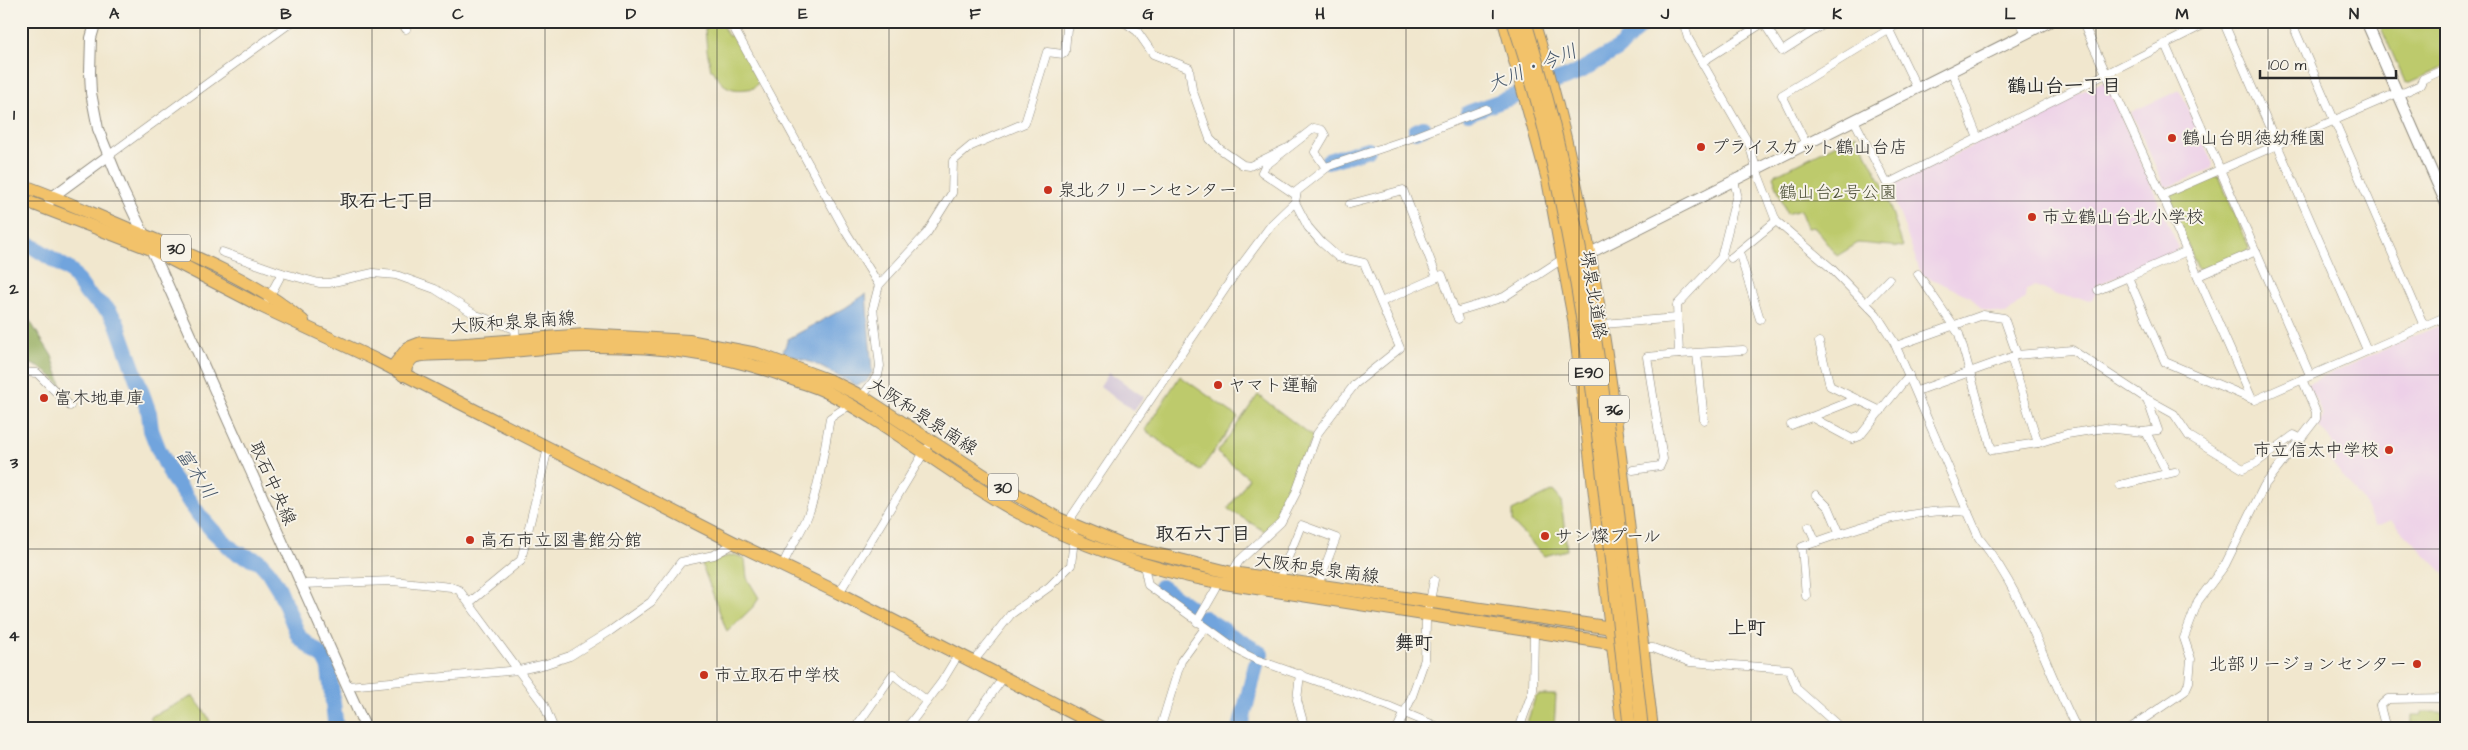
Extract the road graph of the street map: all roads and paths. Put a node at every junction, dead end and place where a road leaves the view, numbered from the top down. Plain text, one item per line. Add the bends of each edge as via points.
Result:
1 (96, 21) edge
2 (293, 21) edge
3 (401, 21) edge
4 (730, 21) edge
5 (1075, 21) edge
6 (1123, 21) edge
7 (1504, 21) edge
8 (1513, 21) edge
9 (1525, 21) edge
10 (1532, 21) edge
11 (1683, 21) edge
12 (1829, 21) edge
13 (1903, 21) edge
14 (2020, 21) edge
15 (2051, 21) edge
16 (2082, 21) edge
17 (2211, 21) edge
18 (2223, 21) edge
19 (2291, 21) edge
20 (2366, 21) edge
21 (1765, 22) edge
22 (406, 29) dead end
23 (1889, 30) junction
24 (2026, 34) junction
25 (2165, 44) junction
26 (1702, 62) junction
27 (2447, 68) edge
28 (1951, 71) junction
29 (2107, 73) junction
30 (1917, 88) junction
31 (2397, 93) junction
32 (1486, 109) dead end
33 (2334, 119) junction
34 (1854, 120) junction
35 (1978, 138) junction
36 (1806, 144) junction
37 (2278, 145) junction
38 (1285, 149) dead end
39 (108, 156) junction
40 (1326, 168) junction
41 (1756, 169) junction
42 (2220, 170) junction
43 (1734, 180) junction
44 (21, 185) edge
45 (2162, 195) junction
46 (1296, 198) junction
47 (21, 199) edge
48 (49, 202) junction
49 (1350, 204) dead end
50 (2447, 206) edge
51 (1776, 221) junction
52 (143, 235) junction
53 (151, 250) junction
54 (2187, 251) junction
55 (2256, 251) junction
56 (222, 252) dead end
57 (1739, 252) junction
58 (1590, 253) junction
59 (1564, 258) junction
60 (1731, 258) dead end
61 (282, 273) junction
62 (1918, 274) dead end
63 (2128, 276) junction
64 (2198, 276) junction
65 (1437, 278) junction
66 (1888, 279) dead end
67 (879, 285) junction
68 (2098, 290) dead end
69 (266, 302) junction
70 (1381, 302) junction
71 (1866, 303) junction
72 (2447, 316) edge
73 (1677, 318) junction
74 (1760, 319) dead end
75 (1603, 324) junction
76 (1952, 324) junction
77 (2424, 326) junction
78 (516, 339) junction
79 (1819, 342) dead end
80 (1896, 346) junction
81 (1743, 350) dead end
82 (2367, 350) junction
83 (1679, 354) junction
84 (1697, 354) junction
85 (2014, 356) junction
86 (392, 368) junction
87 (21, 372) edge
88 (1968, 372) junction
89 (403, 375) junction
90 (2310, 375) junction
91 (1909, 376) junction
92 (2302, 379) junction
93 (1917, 392) junction
94 (863, 397) junction
95 (1857, 399) junction
96 (2147, 399) junction
97 (2252, 400) junction
98 (849, 405) junction
99 (70, 406) dead end
100 (1881, 411) junction
101 (1811, 417) junction
102 (1704, 420) dead end
103 (1791, 424) dead end
104 (2146, 432) junction
105 (2301, 439) junction
106 (932, 441) junction
107 (2038, 443) junction
108 (548, 448) junction
109 (924, 452) junction
110 (1634, 470) dead end
111 (2120, 485) dead end
112 (1816, 495) dead end
113 (1968, 512) junction
114 (1072, 525) junction
115 (1809, 526) dead end
116 (1840, 534) junction
117 (1074, 539) junction
118 (1816, 542) junction
119 (735, 543) junction
120 (1144, 565) junction
121 (782, 567) junction
122 (1232, 573) junction
123 (1279, 580) junction
124 (1434, 580) dead end
125 (1218, 582) junction
126 (301, 584) junction
127 (1318, 585) junction
128 (839, 593) junction
129 (1806, 596) dead end
130 (469, 603) junction
131 (1429, 608) junction
132 (1197, 622) junction
133 (1205, 628) junction
134 (1611, 628) junction
135 (1534, 632) junction
136 (1640, 632) junction
137 (1613, 643) junction
138 (1642, 648) junction
139 (958, 654) junction
140 (973, 662) junction
141 (519, 670) junction
142 (1300, 674) junction
143 (1003, 678) junction
144 (348, 686) junction
145 (2447, 698) edge
146 (927, 700) junction
147 (1405, 713) junction
148 (1097, 727) edge
149 (366, 729) edge
150 (554, 729) edge
151 (866, 729) edge
152 (906, 729) edge
153 (967, 729) edge
154 (1160, 729) edge
155 (1305, 729) edge
156 (1397, 729) edge
157 (1443, 729) edge
158 (1519, 729) edge
159 (1623, 729) edge
160 (1630, 729) edge
161 (1642, 729) edge
162 (1652, 729) edge
163 (1842, 729) edge
164 (2077, 729) edge
165 (2129, 729) edge
166 (2386, 729) edge

1 - 39 street, 取石中央線 via 91,38 91,94 98,129
2 - 39 street
3 - 22 street
4 - 67 street via 846,232
5 - 67 street via 1067,28 1065,52 1047,52 1025,123 971,146 952,161 952,193 927,233
6 - 38 street via 1137,31 1153,54 1189,68 1192,89 1210,139 1220,149 1243,165 1250,166
7 - 59 main road, 36 via 1548,180
8 - 160 main road, 堺泉北道路 / E90, bridge via 1547,146 1573,266 1596,424
9 - 161 main road, 堺泉北道路 / E90, bridge via 1559,142 1587,281
10 - 58 main road, 36 via 1554,92
11 - 26 street via 1688,38
12 - 21 street via 1782,51
13 - 23 street
14 - 24 street
15 - 24 street
16 - 29 street
17 - 25 street
18 - 37 street
19 - 33 street
20 - 31 street
21 - 26 street
23 - 30 street
23 - 36 street via 1782,95
24 - 28 street
25 - 29 street
25 - 42 street
26 - 41 street via 1750,146
27 - 31 street via 2423,79 2420,85
28 - 30 street
28 - 35 street
29 - 35 street
29 - 45 street
30 - 34 street
31 - 33 street
31 - 50 street
32 - 40 street
33 - 37 street
33 - 77 street
34 - 35 street via 1887,184
34 - 36 street
36 - 41 street
37 - 42 street
37 - 82 street
39 - 48 street
39 - 52 street, 取石中央線
40 - 46 street via 1297,191
40 - 46 street via 1315,152 1326,135 1314,128 1266,166 1262,172
41 - 43 street
41 - 51 street
42 - 45 street
42 - 55 street
43 - 58 street
43 - 73 street via 1737,194 1721,258 1677,305
44 - 48 main road, 30
45 - 54 street
46 - 70 street via 1308,228 1338,257 1364,263
46 - 114 street via 1237,271 1072,516
47 - 48 main road, 30
48 - 52 main road, 30
48 - 53 main road, 30
49 - 65 street via 1403,190
51 - 57 street
51 - 71 street
52 - 53 street, 取石中央線
52 - 69 main road, 30 via 223,272
53 - 69 main road, 30
53 - 126 street, 取石中央線
54 - 63 street
54 - 64 street
55 - 64 street
55 - 90 street
56 - 61 street
57 - 60 street
57 - 74 street
58 - 59 street
58 - 75 main road, 36
59 - 65 street via 1504,297 1457,315 1442,275
59 - 134 main road, 36 via 1588,420
61 - 69 street
61 - 78 street via 319,283 373,273 396,275 435,289 476,315 515,329
62 - 76 street
63 - 68 street
63 - 97 street via 2165,362
64 - 97 street
65 - 70 street
66 - 71 street
67 - 94 street via 873,308 880,366 878,375
69 - 86 main road, 30 via 292,312 319,334
70 - 122 street via 1400,348 1355,384 1317,434 1295,495 1281,522 1239,561
71 - 80 street
72 - 77 street
73 - 75 street
73 - 83 street
75 - 136 main road, 36
76 - 80 street
76 - 85 street via 1983,315 2004,318
76 - 88 street via 1958,334
77 - 82 street
78 - 86 main road, 大阪和泉泉南線 / 30 via 453,345 421,343 408,348
78 - 94 main road, 大阪和泉泉南線 / 30 via 585,335 689,341 757,354 833,382
79 - 95 street via 1830,386
80 - 91 street
81 - 84 street
82 - 90 street
83 - 84 street
83 - 110 street via 1648,357 1663,459 1660,466
84 - 102 street
85 - 88 street
85 - 96 street via 2072,350
85 - 107 street
86 - 89 main road, 30
87 - 99 street via 37,373
88 - 93 street
88 - 107 street via 1992,450
89 - 98 main road, 大阪和泉泉南線 / 30 via 407,364 423,354 453,356 585,346 690,351 755,365 826,392
89 - 108 main road, 30
90 - 92 street
91 - 93 street
91 - 100 street
92 - 97 street
92 - 105 street via 2316,419
93 - 113 street
94 - 98 street
94 - 106 main road, 大阪和泉泉南線 / 30
95 - 100 street
95 - 101 street
96 - 104 street via 2158,430
96 - 105 street via 2174,414 2189,436 2243,469 2294,435
98 - 109 main road, 大阪和泉泉南線 / 30
98 - 121 street via 830,418 808,515
100 - 101 street via 1860,436 1852,438
101 - 103 street
104 - 107 street via 2105,428
104 - 111 street via 2171,472
105 - 165 street via 2264,486 2225,565 2198,601 2184,638 2191,659 2185,691
106 - 109 street
106 - 114 main road, 大阪和泉泉南線 / 30 via 988,478
108 - 119 main road, 30
108 - 130 street via 521,560
109 - 117 main road, 大阪和泉泉南線 / 30 via 1014,510
109 - 128 street
112 - 116 street via 1829,508
113 - 116 street via 1951,510 1916,514
113 - 164 street via 1978,538 1995,557 2027,614 2057,690
114 - 117 street
114 - 122 main road, 大阪和泉泉南線 / 30 via 1124,546
115 - 118 street
116 - 118 street
117 - 120 main road, 大阪和泉泉南線 / 30
117 - 140 street via 1071,565 1049,587 1011,614
118 - 129 street via 1802,547
119 - 121 main road, 30
119 - 141 street via 714,555 680,562 651,602 570,656
120 - 125 main road, 大阪和泉泉南線 / 30
120 - 132 street via 1148,585
121 - 128 main road, 30
122 - 123 main road, 大阪和泉泉南線 / 30
123 - 127 main road, 大阪和泉泉南線 / 30
123 - 127 street via 1301,525 1336,538
124 - 131 street
125 - 131 main road, 大阪和泉泉南線 / 30
125 - 132 street
126 - 130 street via 393,581 451,587 460,590
126 - 144 street, 取石中央線
127 - 131 main road, 大阪和泉泉南線 / 30
128 - 139 main road, 30
130 - 141 street
131 - 134 main road, 大阪和泉泉南線 / 30
131 - 135 main road, 大阪和泉泉南線 / 30
131 - 147 street via 1425,659
132 - 133 street
133 - 142 street via 1259,661
133 - 154 street via 1181,661
134 - 136 main road, 大阪和泉泉南線 / 30
134 - 137 main road, 36
135 - 137 main road, 大阪和泉泉南線 / 30
135 - 158 street via 1533,690
136 - 138 main road, 36
137 - 138 main road, 大阪和泉泉南線 / 30
137 - 159 main road, 36
138 - 162 main road, 36
138 - 163 street via 1653,648 1690,662 1788,669 1796,689
139 - 140 main road, 30
139 - 146 street
140 - 143 main road, 30
141 - 144 street
141 - 150 street via 544,705
142 - 147 street
142 - 155 street via 1297,700
143 - 148 main road, 30
143 - 153 street
144 - 149 street, 取石中央線
145 - 166 street via 2388,699 2380,706
146 - 151 street via 893,674 858,724
146 - 152 street
147 - 156 street
147 - 157 street

